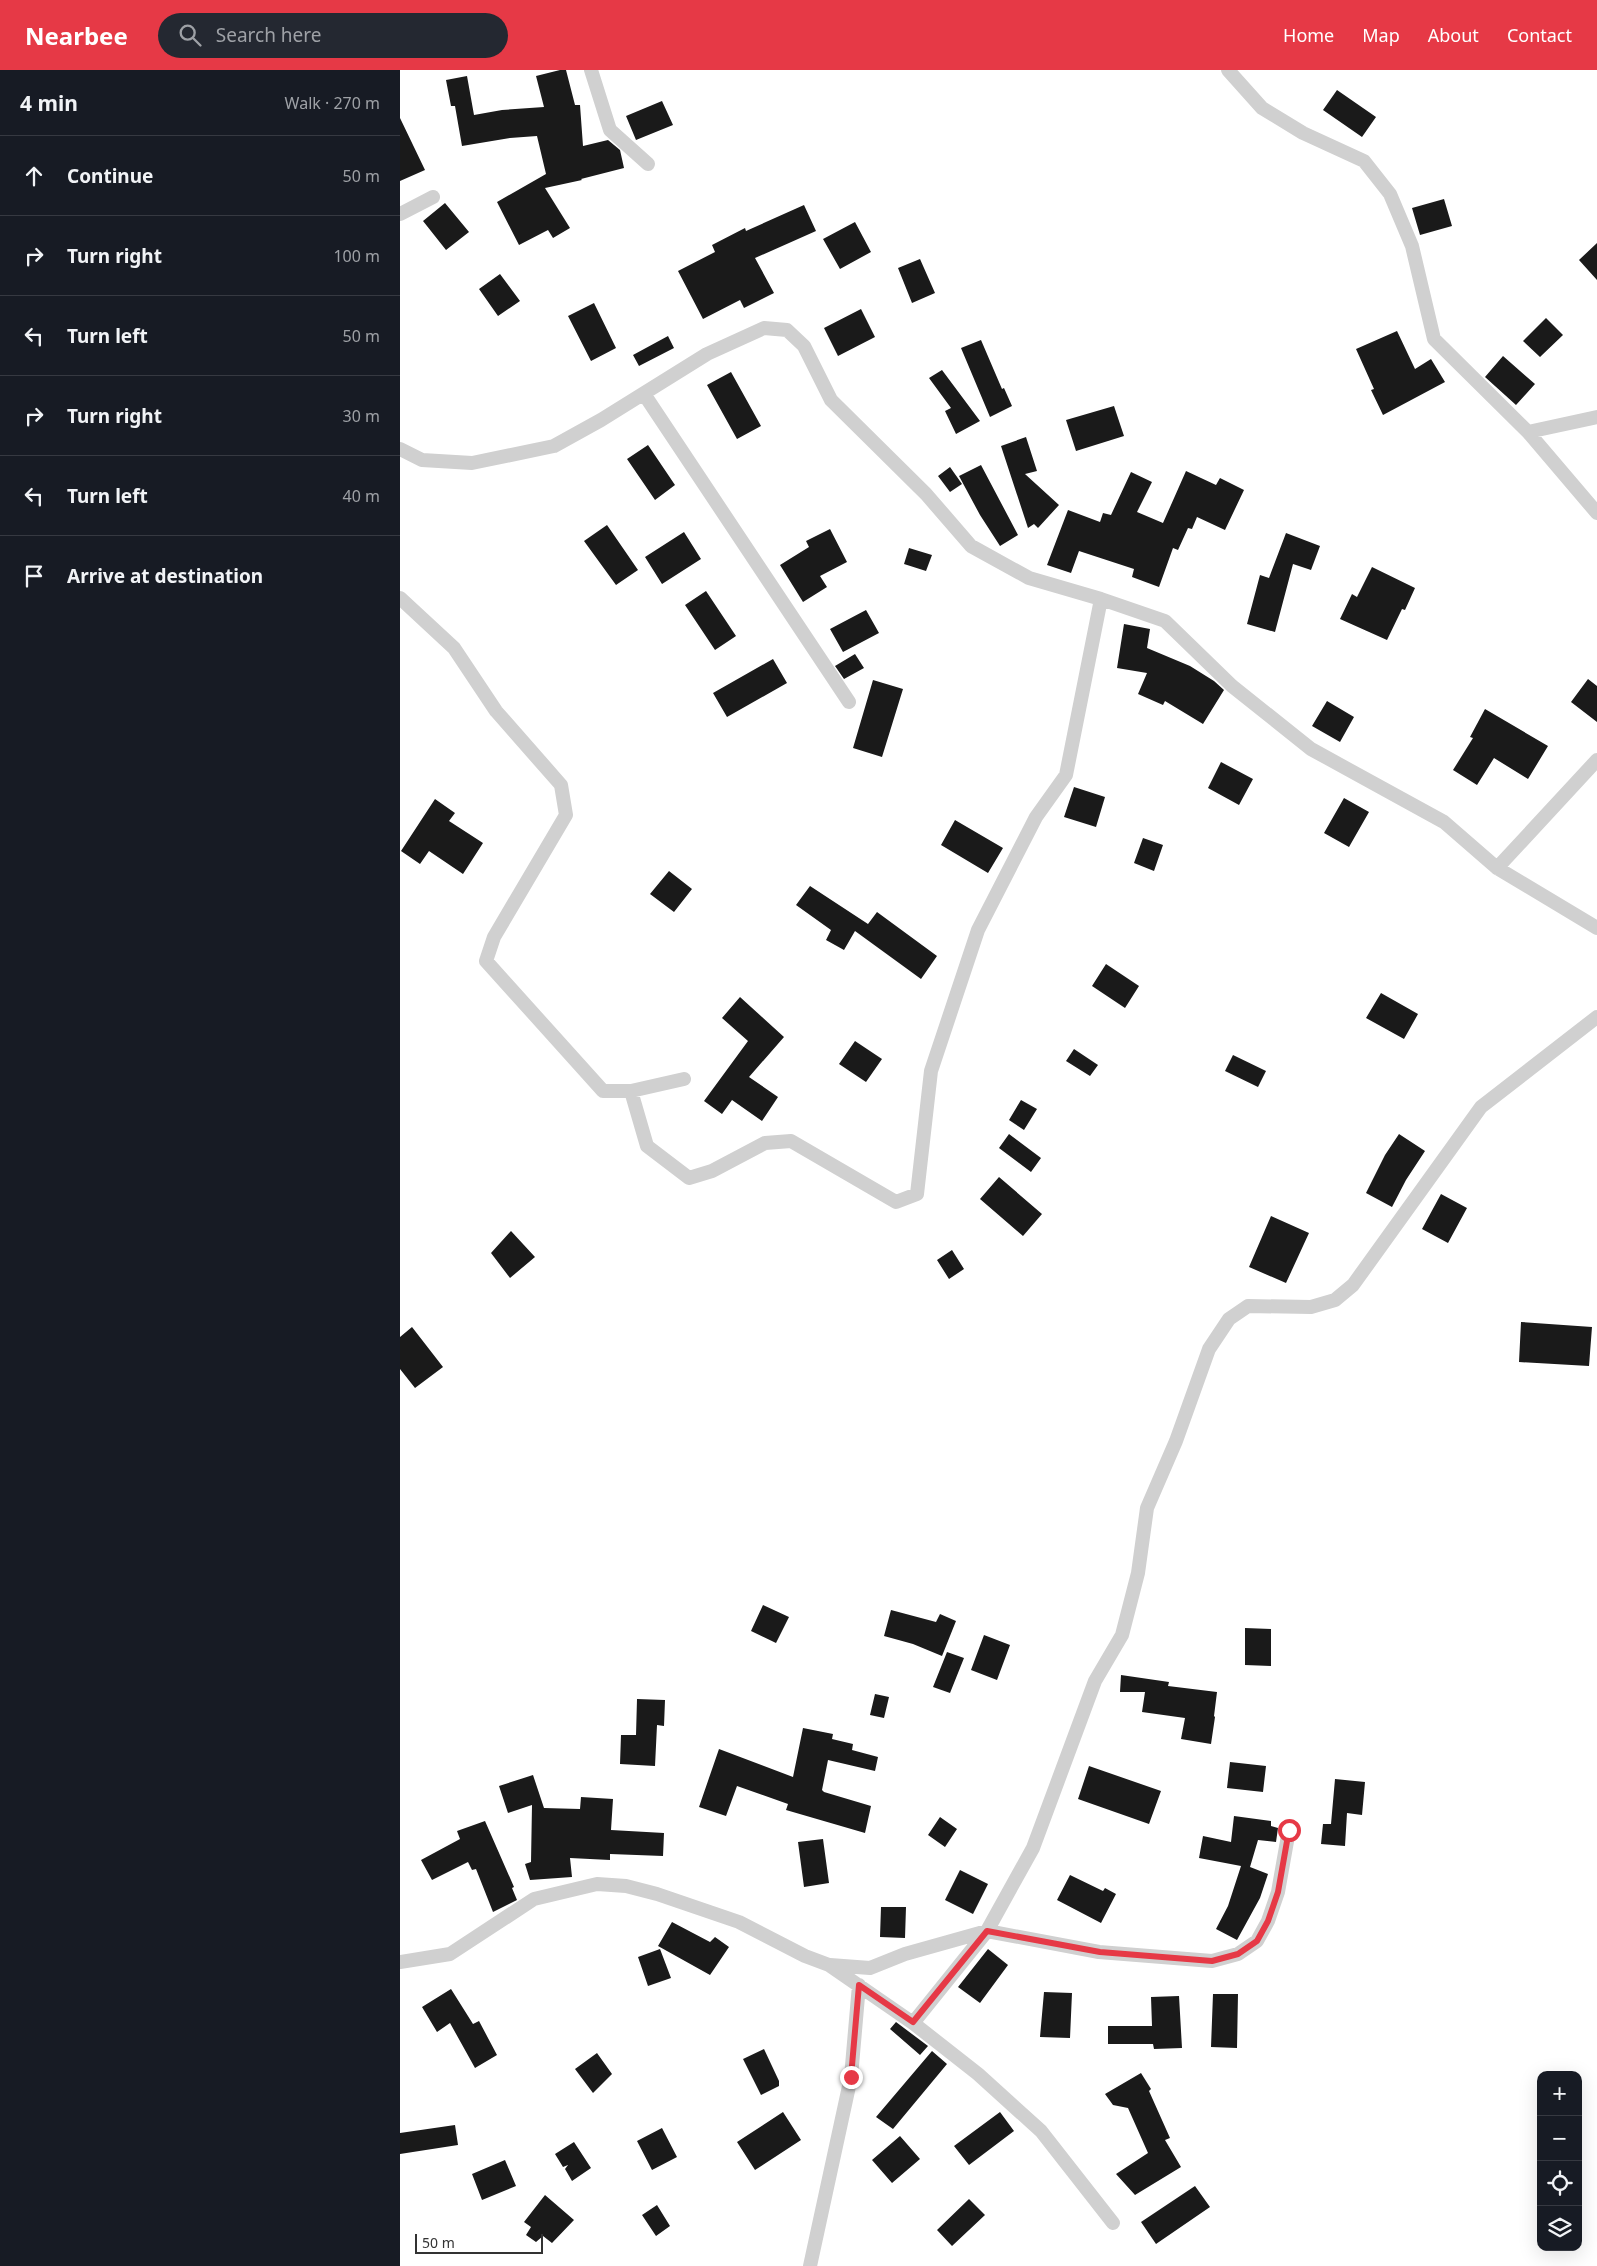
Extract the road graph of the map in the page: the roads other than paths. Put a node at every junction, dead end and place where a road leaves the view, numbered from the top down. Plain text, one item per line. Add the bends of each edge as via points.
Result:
1 (591, 70) edge
2 (1228, 70) edge
3 (648, 164) dead end
4 (433, 197) dead end
5 (400, 214) edge
6 (644, 394) junction
7 (1597, 417) edge
8 (1528, 432) junction
9 (400, 449) edge
10 (1597, 513) edge
11 (400, 598) edge
12 (1101, 599) junction
13 (849, 702) dead end
14 (1597, 760) edge
15 (1497, 868) junction
16 (1597, 928) edge
17 (1597, 1017) edge
18 (684, 1079) dead end
19 (631, 1091) junction
20 (1289, 1830) dead end
21 (987, 1931) junction
22 (400, 1962) edge
23 (829, 1965) junction
24 (859, 1985) junction
25 (913, 2022) junction
26 (1113, 2223) dead end
27 (810, 2266) edge

1 - 3 street via 610,130
2 - 8 street via 1262,108 1303,133 1364,161 1390,194 1412,246 1434,339
4 - 5 street
6 - 9 street via 554,446 472,463 422,460
6 - 12 street via 707,354 764,328 787,330 804,346 831,400 926,494 970,546 1029,578
6 - 13 street
7 - 8 street
8 - 10 street
11 - 19 street via 454,648 496,711 561,786 566,815 494,937 486,962 603,1091
12 - 15 street via 1166,622 1232,686 1311,749 1444,822
12 - 19 street via 1066,775 1036,817 978,930 931,1071 917,1194 896,1202 791,1141 766,1143 712,1171 690,1178 647,1146
14 - 15 street
15 - 16 street
17 - 21 street via 1481,1107 1353,1285 1335,1300 1311,1307 1248,1306 1229,1319 1209,1349 1176,1441 1147,1508 1138,1573 1122,1635 1095,1681 1033,1848
18 - 19 street
20 - 21 street via 1278,1892 1268,1921 1257,1941 1238,1954 1212,1961 1100,1952
21 - 23 street via 905,1954 870,1968
21 - 25 street
22 - 23 street via 450,1954 534,1899 597,1884 626,1886 657,1894 730,1919
23 - 24 street
24 - 25 street
24 - 27 street via 851,2077
25 - 26 street via 978,2074 1041,2131

